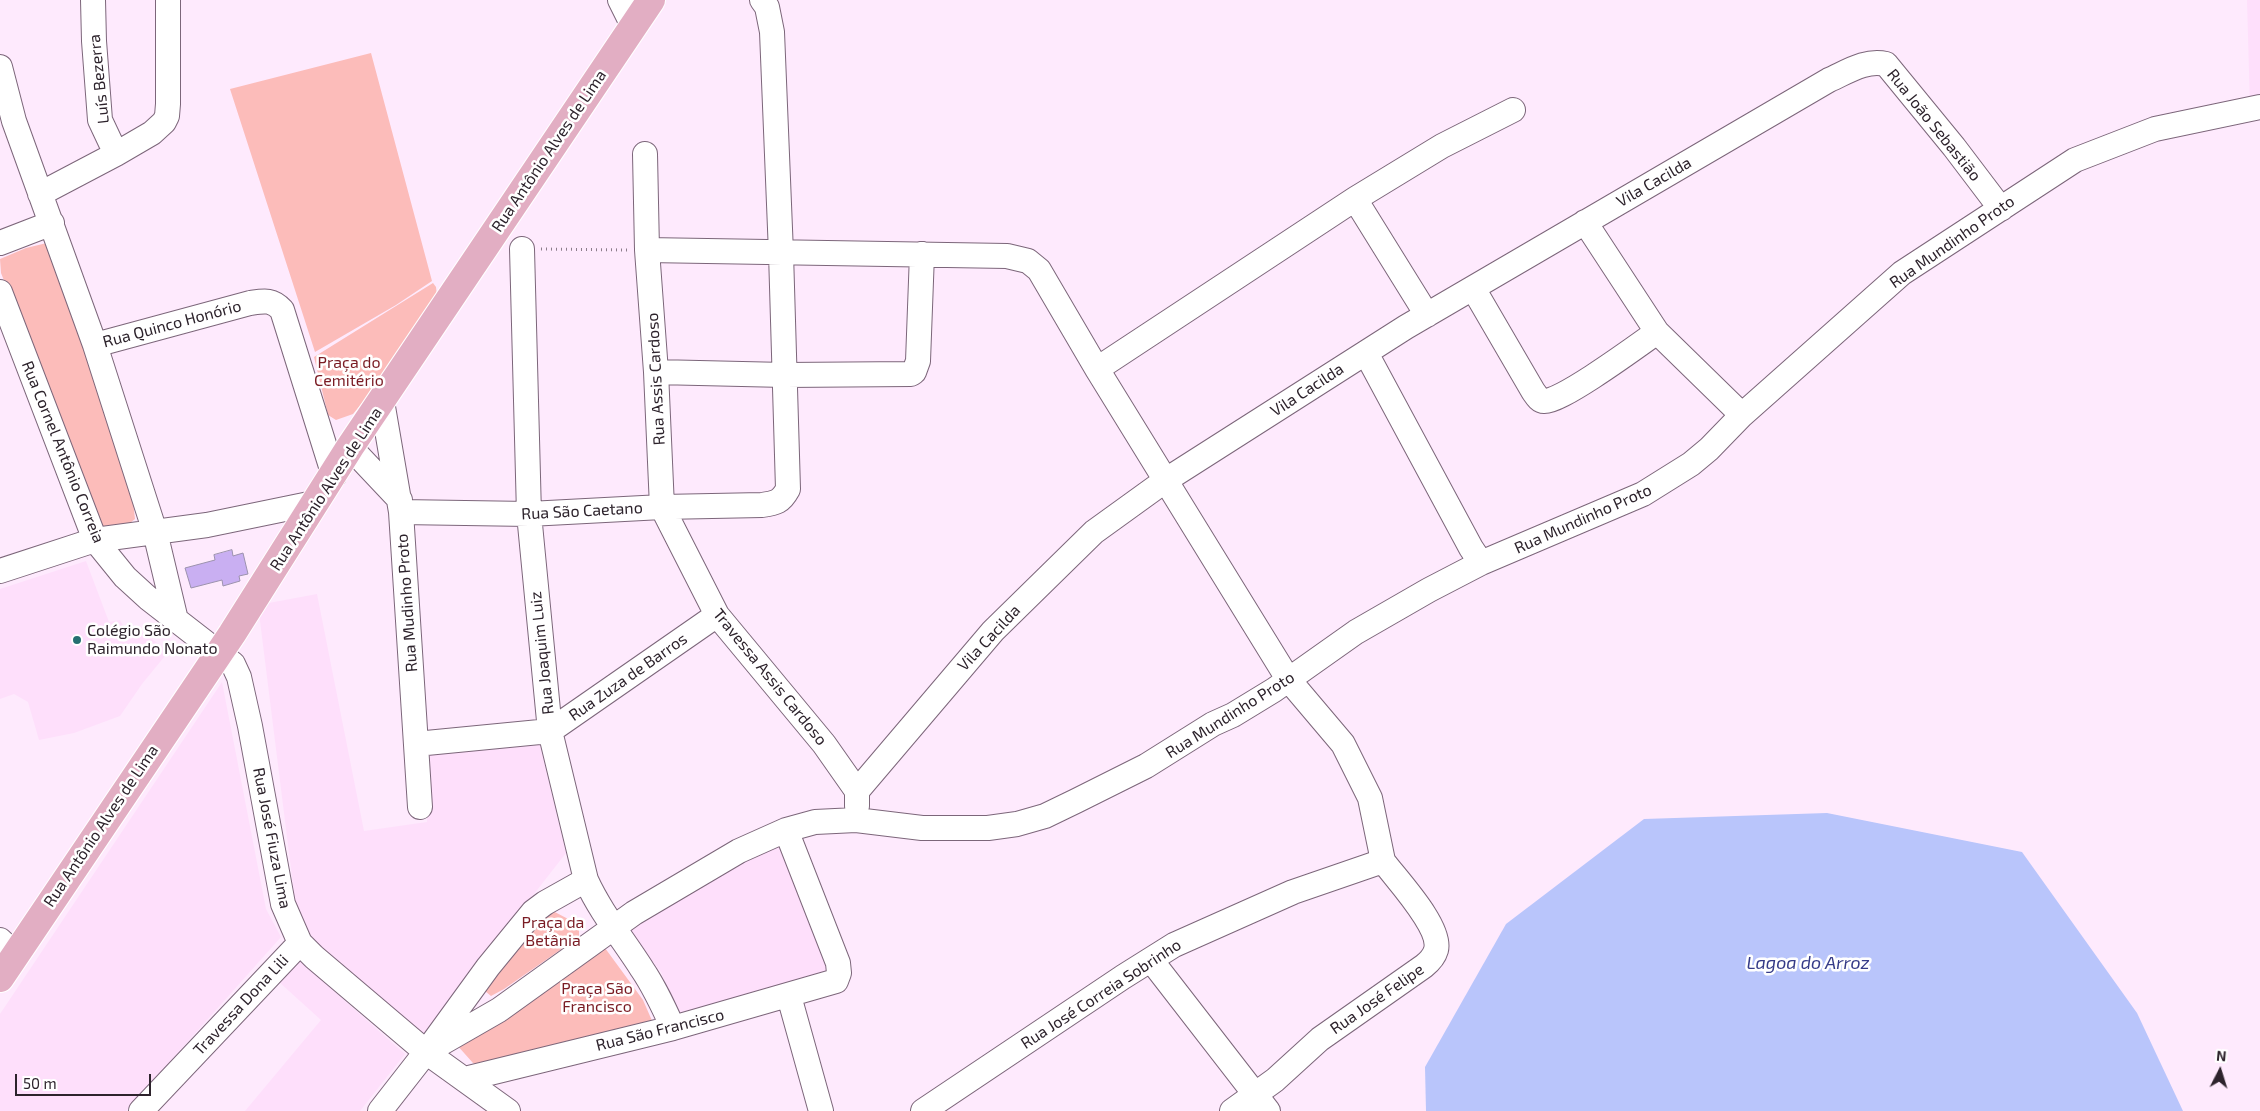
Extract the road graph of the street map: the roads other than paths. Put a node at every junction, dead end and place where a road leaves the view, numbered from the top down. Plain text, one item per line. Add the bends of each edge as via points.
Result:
1 (93, 0) edge
2 (168, 0) edge
3 (620, 0) edge
4 (651, 0) edge
5 (762, 0) edge
6 (633, 26) junction
7 (0, 67) edge
8 (1829, 80) joint
9 (2260, 107) edge
10 (1513, 110) dead end
11 (116, 154) junction
12 (645, 154) dead end
13 (40, 194) junction
14 (1355, 199) junction
15 (2001, 209) junction
16 (1585, 222) junction
17 (52, 223) junction
18 (0, 243) edge
19 (522, 249) road end
20 (647, 250) junction
21 (781, 253) junction
22 (922, 254) junction
23 (1473, 288) junction
24 (0, 292) edge
25 (1427, 315) junction
26 (1658, 332) junction
27 (95, 345) junction
28 (1366, 353) junction
29 (1097, 369) junction
30 (656, 372) junction
31 (785, 375) junction
32 (382, 401) junction
33 (1742, 415) junction
34 (350, 447) junction
35 (334, 476) junction
36 (1166, 480) junction
37 (314, 503) junction
38 (400, 506) junction
39 (662, 507) junction
40 (529, 514) junction
41 (155, 532) junction
42 (95, 540) junction
43 (1481, 563) junction
44 (0, 572) edge
45 (717, 616) junction
46 (176, 620) junction
47 (219, 653) junction
48 (1291, 683) junction
49 (550, 731) junction
50 (416, 744) junction
51 (857, 791) junction
52 (420, 807) dead end
53 (856, 820) junction
54 (786, 830) junction
55 (1383, 861) junction
56 (586, 880) junction
57 (612, 929) junction
58 (300, 943) junction
59 (7, 947) edge
60 (1150, 960) junction
61 (0, 978) edge
62 (789, 996) junction
63 (673, 1028) junction
64 (426, 1052) junction
65 (464, 1078) junction
66 (1262, 1103) edge
67 (142, 1111) edge
68 (380, 1111) edge
69 (508, 1111) edge
70 (821, 1111) edge
71 (923, 1111) edge
72 (1232, 1111) edge

1 - 11 street, Luís Bezerra via 100,120
2 - 11 street via 167,116 152,132
3 - 6 street
4 - 6 main road, Rua Antônio Alves de Lima
5 - 21 street via 767,7 772,32
6 - 32 main road, Rua Antônio Alves de Lima
7 - 13 street via 14,120
8 - 15 street, Rua João Sebastião via 1862,65 1886,64
8 - 16 street, Vila Cacilda
9 - 15 street, Rua Mundinho Proto via 2155,129 2095,151 2074,160
10 - 14 street via 1442,146
11 - 13 street
12 - 20 street, Rua Assis Cardoso
13 - 17 street
14 - 25 street
14 - 29 street
15 - 33 street, Rua Mundinho Proto via 1902,273
16 - 23 street, Vila Cacilda
16 - 26 street
17 - 18 street
17 - 27 street
19 - 40 street, Rua Joaquim Luiz
20 - 21 street
20 - 30 street, Rua Assis Cardoso
21 - 22 street
21 - 31 street
22 - 29 street via 1007,256 1028,261 1039,270
22 - 31 street via 918,361 914,372 895,376
23 - 25 street, Vila Cacilda
23 - 26 street via 1533,391 1545,402 1554,400
24 - 42 street, Rua Cornel Antônio Correia
25 - 28 street, Vila Cacilda
26 - 33 street
27 - 35 street, Rua Quinco Honório via 250,303 272,301 282,310
27 - 41 street
28 - 36 street, Vila Cacilda
28 - 43 street
29 - 36 street
30 - 31 street
30 - 39 street, Rua Assis Cardoso
31 - 39 street, Rua São Caetano via 788,489 778,503
32 - 34 main road, Rua Antônio Alves de Lima
32 - 38 street, Rua Mudinho Proto
33 - 43 street, Rua Mundinho Proto via 1691,464 1643,494
34 - 35 main road, Rua Antônio Alves de Lima
34 - 38 street
35 - 37 main road, Rua Antônio Alves de Lima
36 - 48 street
36 - 51 street, Vila Cacilda via 1094,532 992,631
37 - 41 street
37 - 47 main road, Rua Antônio Alves de Lima
38 - 40 street, Rua São Caetano
38 - 50 street, Rua Mudinho Proto
39 - 40 street, Rua São Caetano
39 - 45 street, Travessa Assis Cardoso
40 - 49 street, Rua Joaquim Luiz
41 - 42 street
41 - 46 street
42 - 44 street
42 - 46 street, Rua Cornel Antônio Correia via 125,577
43 - 48 street, Rua Mundinho Proto via 1356,632
45 - 49 street, Rua Zuza de Barros
45 - 51 street, Travessa Assis Cardoso via 824,744
46 - 47 street, Rua Cornel Antônio Correia
47 - 58 street, Rua José Fiuza Lima via 233,664 239,677 282,904
47 - 59 main road, Rua Antônio Alves de Lima
48 - 53 street, Rua Mundinho Proto via 1212,724 1146,766 1044,816 988,828 922,828
48 - 55 street via 1343,744 1370,798
49 - 50 street, Rua Zuza de Barros
49 - 56 street, Rua Joaquim Luiz
50 - 52 street, Rua Mudinho Proto
51 - 53 street
53 - 54 street, Rua Mundinho Proto via 815,822
54 - 57 street, Rua Mundinho Proto via 738,851
54 - 62 street, Rua São Francisco via 839,973 836,981
55 - 60 street, Rua José Correia Sobrinho via 1293,892 1174,945
55 - 66 street, Rua José Felipe via 1435,931 1436,950 1424,966 1320,1039
56 - 57 street, Rua Joaquim Luiz
56 - 64 street via 533,912
57 - 63 street, Rua Joaquim Luiz via 647,977
57 - 64 street, Rua Mundinho Proto via 499,1010
58 - 64 street, Rua José Fiuza Lima
58 - 67 street, Travessa Dona Lili
59 - 61 main road, Rua Antônio Alves de Lima
60 - 66 street
60 - 71 street, Rua José Correia Sobrinho
62 - 63 street, Rua São Francisco
62 - 70 street
63 - 65 street, Rua São Francisco
64 - 65 street, Rua José Fiuza Lima
64 - 68 street
65 - 69 street, Rua José Fiuza Lima
66 - 72 street, Rua José Felipe

